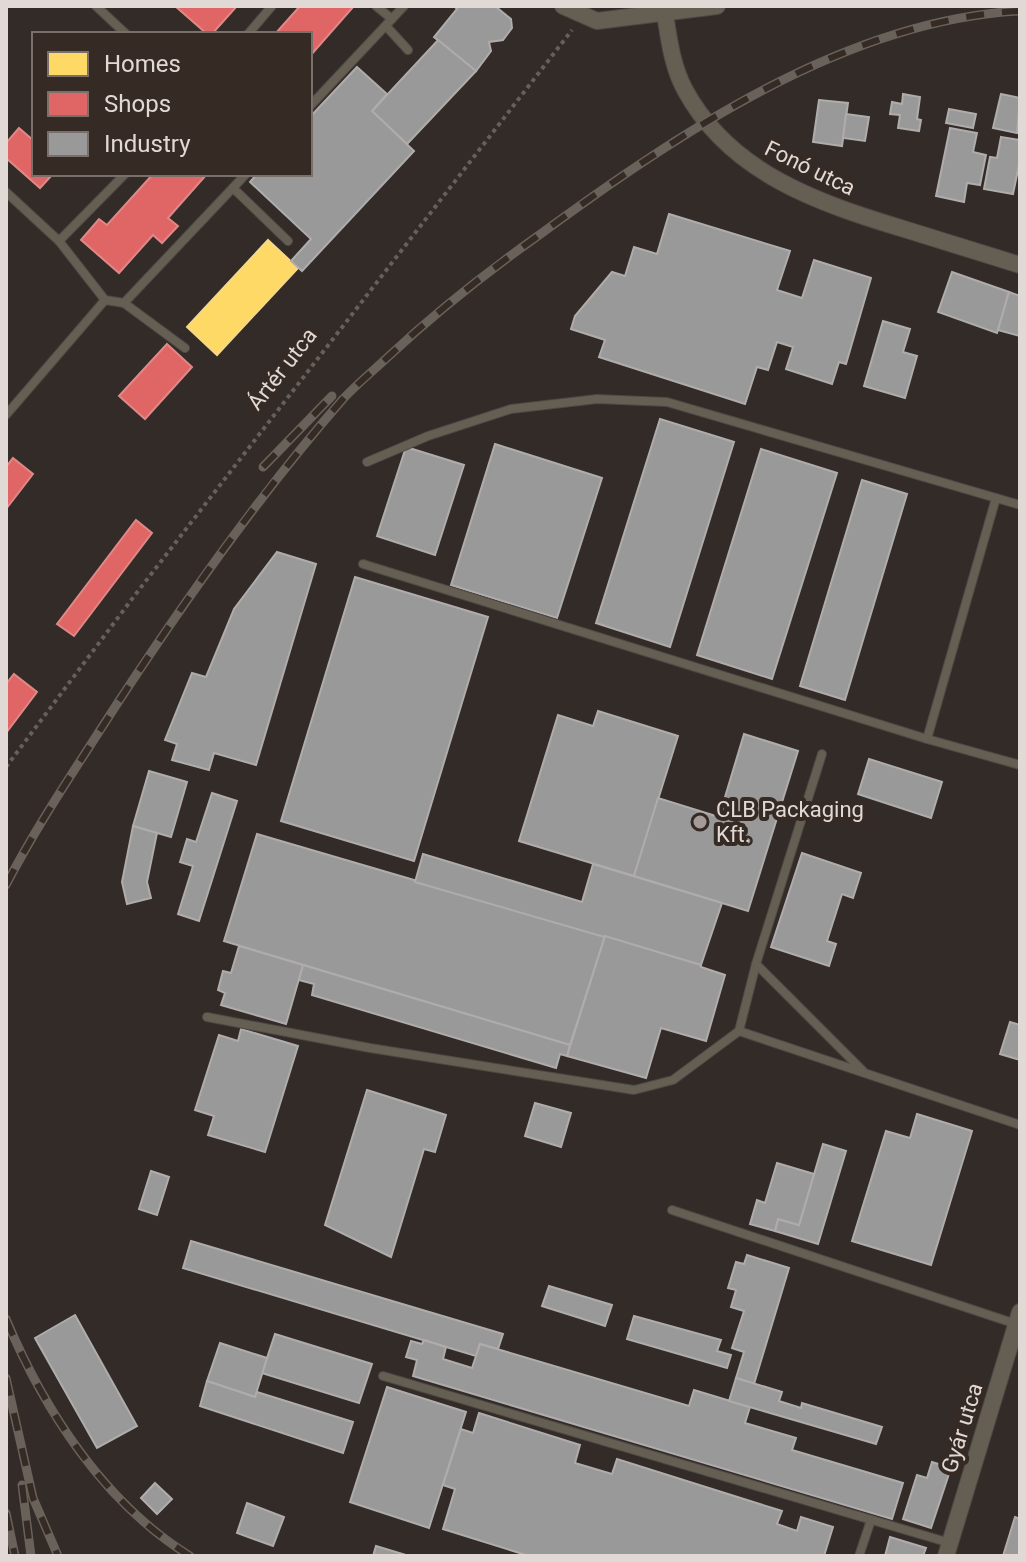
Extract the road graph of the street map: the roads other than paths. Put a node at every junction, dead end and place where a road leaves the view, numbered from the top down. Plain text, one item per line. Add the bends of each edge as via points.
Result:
1 (96, 6) edge
2 (272, 6) edge
3 (376, 6) edge
4 (404, 6) edge
5 (563, 6) edge
6 (717, 6) edge
7 (664, 10) edge
8 (389, 23) junction
9 (124, 32) edge
10 (250, 32) edge
11 (408, 50) dead end
12 (312, 104) edge
13 (123, 176) edge
14 (244, 176) edge
15 (233, 188) junction
16 (6, 192) edge
17 (59, 241) junction
18 (288, 241) dead end
19 (1020, 265) edge
20 (105, 300) junction
21 (124, 303) junction
22 (185, 348) dead end
23 (6, 415) edge
24 (367, 462) dead end
25 (996, 498) junction
26 (1020, 505) edge
27 (363, 564) dead end
28 (927, 739) junction
29 (822, 754) dead end
30 (1020, 765) edge
31 (756, 964) junction
32 (207, 1017) dead end
33 (739, 1031) junction
34 (866, 1074) junction
35 (1020, 1125) edge
36 (672, 1210) dead end
37 (1018, 1318) edge
38 (383, 1376) dead end
39 (871, 1520) junction
40 (948, 1549) edge
41 (859, 1556) edge

1 - 9 lane
2 - 10 lane
3 - 8 lane
4 - 8 lane
5 - 7 street via 597,21
6 - 7 street
7 - 19 street, Fonó utca via 684,88 712,129 756,169 831,206
8 - 11 lane
8 - 12 lane
13 - 17 lane
14 - 15 lane
15 - 18 lane
15 - 21 lane
16 - 17 lane
17 - 20 lane
20 - 21 lane
20 - 23 lane
21 - 22 lane
24 - 25 lane via 511,409 597,399 667,402
25 - 26 lane
25 - 28 lane
27 - 28 lane
28 - 30 lane
29 - 31 lane
31 - 33 lane
31 - 34 lane
32 - 33 lane via 634,1090 673,1080
33 - 34 lane
34 - 35 lane
36 - 37 lane
37 - 40 street, Gyár utca
38 - 39 lane
39 - 40 lane
39 - 41 lane

